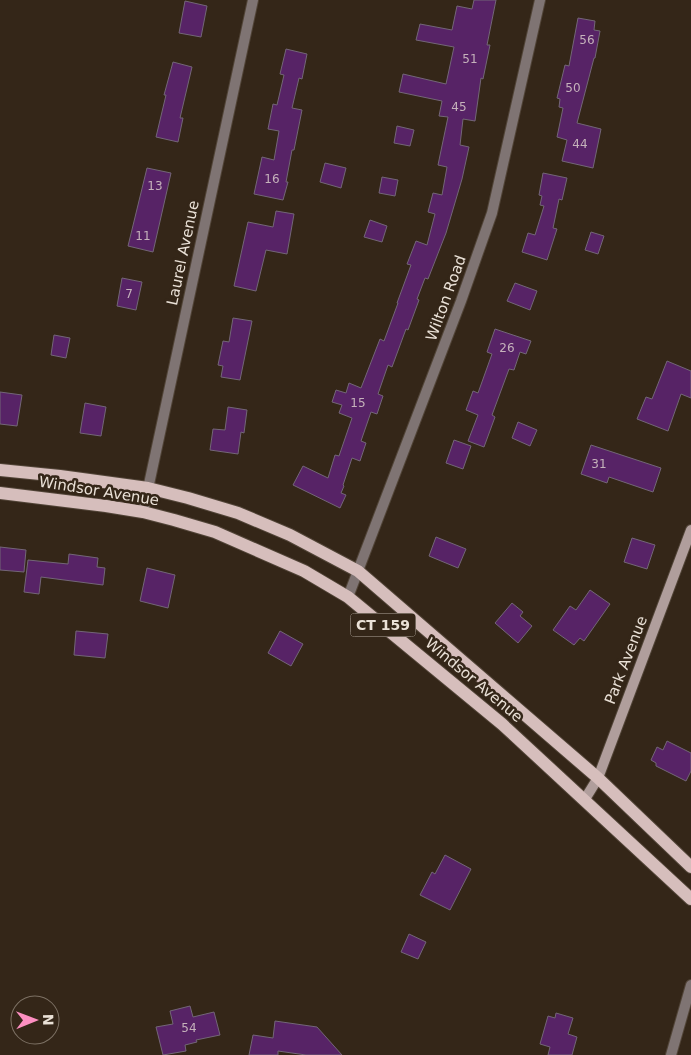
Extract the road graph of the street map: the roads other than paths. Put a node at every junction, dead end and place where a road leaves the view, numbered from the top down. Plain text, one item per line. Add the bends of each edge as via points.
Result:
1 (253, 0) edge
2 (540, 0) edge
3 (0, 470) edge
4 (148, 488) junction
5 (0, 493) edge
6 (143, 512) junction
7 (691, 530) edge
8 (358, 571) junction
9 (348, 597) junction
10 (598, 778) junction
11 (585, 799) junction
12 (691, 867) edge
13 (691, 898) edge
14 (691, 985) edge
15 (671, 1055) edge

1 - 4 street, Laurel Avenue
2 - 8 street, Wilton Road via 492,213
3 - 4 main road, Windsor Avenue / CT 159
4 - 6 street, Laurel Avenue
4 - 8 main road, Windsor Avenue / CT 159 via 238,513 290,535
5 - 6 main road, Windsor Avenue / CT 159
6 - 9 main road, Windsor Avenue / CT 159 via 215,532 304,570
7 - 10 main road, Park Avenue
8 - 9 street, Wilton Road
8 - 10 main road, Windsor Avenue / CT 159
9 - 11 main road, Windsor Avenue / CT 159 via 502,724
10 - 11 main road, Park Avenue
10 - 12 main road, Windsor Avenue / CT 159
11 - 13 main road, Windsor Avenue / CT 159
14 - 15 street

